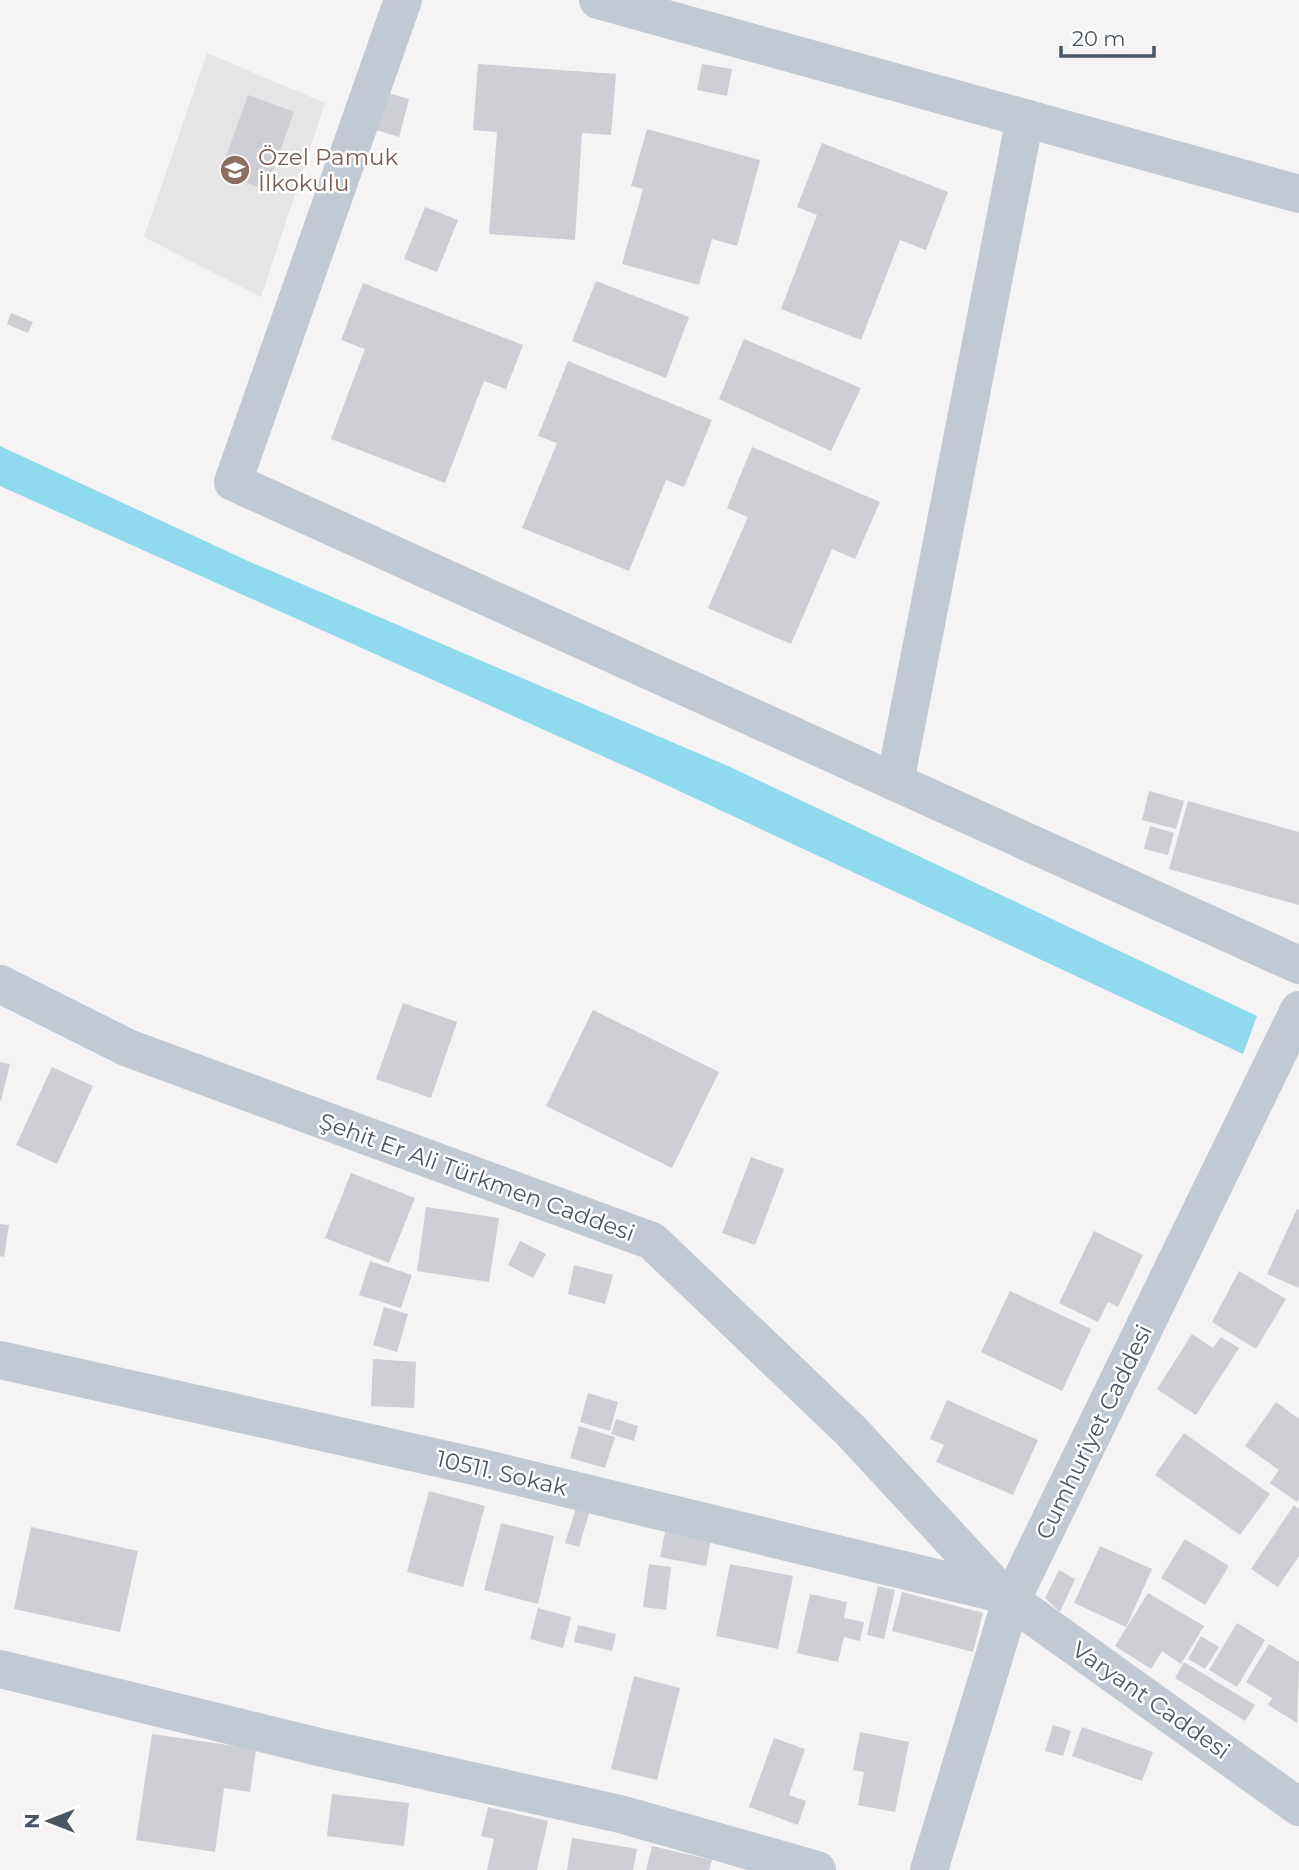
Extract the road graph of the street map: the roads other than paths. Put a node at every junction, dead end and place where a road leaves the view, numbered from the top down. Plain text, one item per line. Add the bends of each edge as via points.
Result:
1 (403, 0) edge
2 (598, 0) edge
3 (1025, 118) junction
4 (1299, 194) edge
5 (895, 782) junction
6 (1299, 965) edge
7 (0, 984) edge
8 (1299, 1010) edge
9 (0, 1360) edge
10 (1006, 1598) junction
11 (0, 1669) edge
12 (1293, 1790) edge
13 (817, 1870) edge
14 (929, 1870) edge

1 - 5 street via 233,482
2 - 3 street
3 - 4 street
3 - 5 street
5 - 6 street
7 - 10 street, Şehit Er Ali Türkmen Caddesi via 128,1048 652,1241 851,1431
8 - 10 street, Cumhuriyet Caddesi
9 - 10 street, 10511. Sokak via 478,1467
10 - 12 street, Varyant Caddesi
10 - 14 street, Cumhuriyet Caddesi
11 - 13 street via 620,1814

